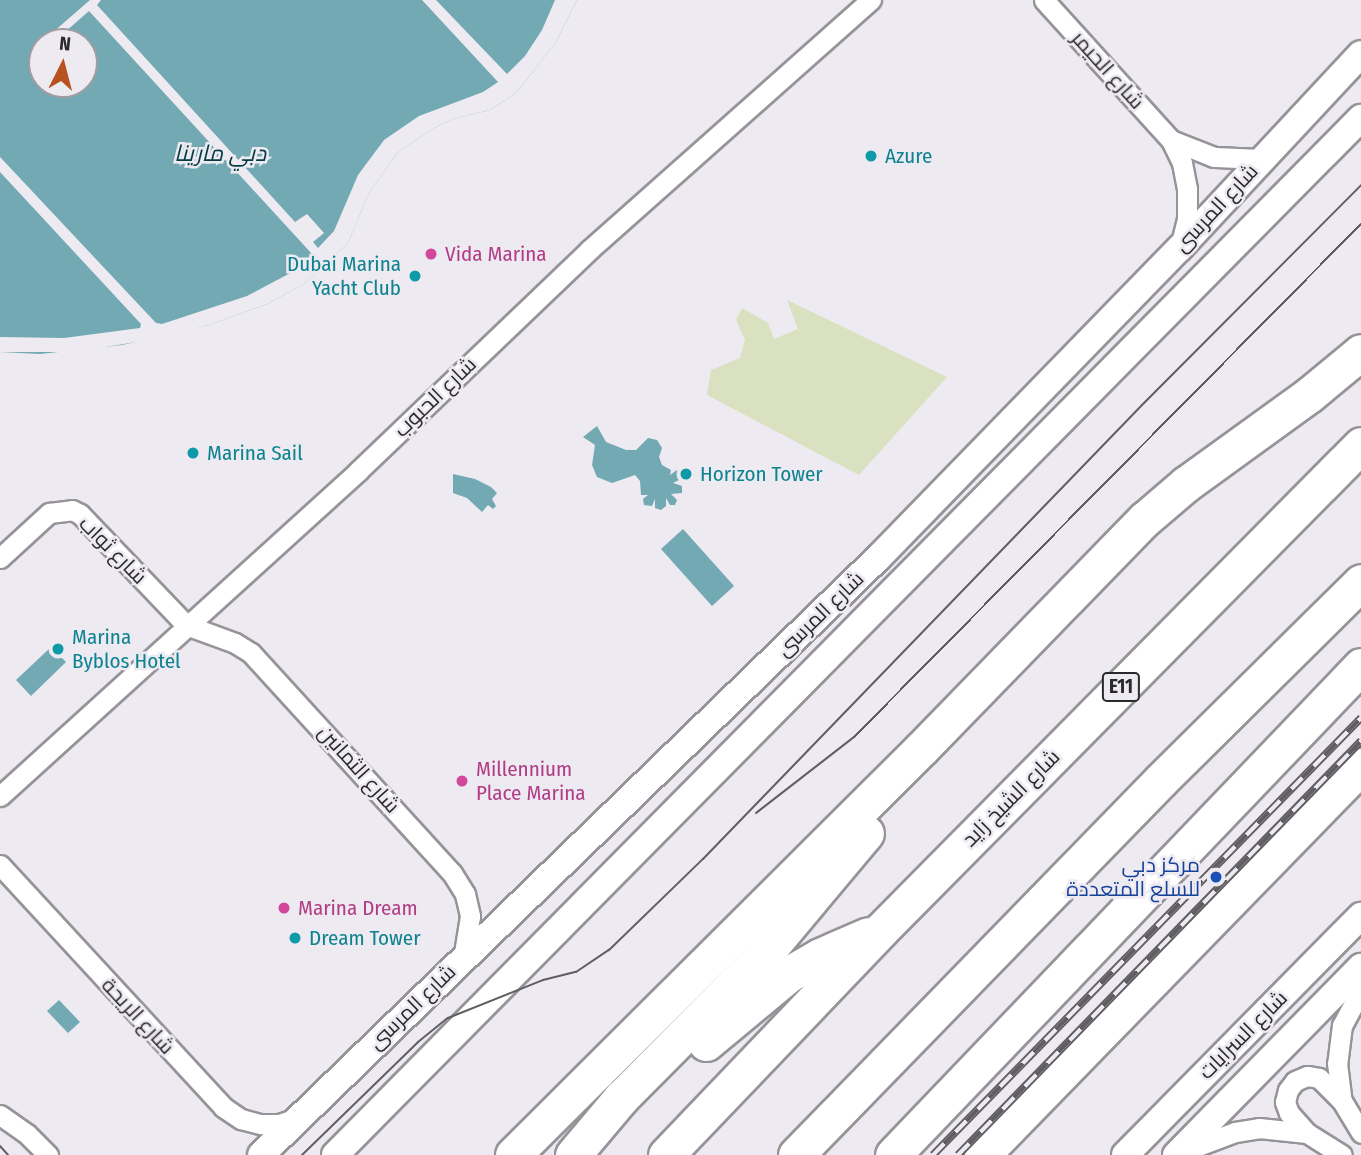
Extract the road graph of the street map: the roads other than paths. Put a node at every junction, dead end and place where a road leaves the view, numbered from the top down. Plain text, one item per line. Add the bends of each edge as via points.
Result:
1 (871, 0) edge
2 (1044, 0) edge
3 (1361, 54) edge
4 (1361, 118) edge
5 (1171, 140) junction
6 (1262, 159) junction
7 (1180, 248) junction
8 (1361, 352) edge
9 (1361, 445) edge
10 (0, 558) edge
11 (1361, 582) edge
12 (186, 625) junction
13 (1361, 666) edge
14 (921, 749) junction
15 (1361, 766) edge
16 (0, 796) edge
17 (0, 866) edge
18 (1361, 916) edge
19 (881, 930) junction
20 (463, 959) junction
21 (1361, 967) edge
22 (1361, 990) edge
23 (1342, 1101) junction
24 (0, 1116) edge
25 (297, 1118) junction
26 (1307, 1133) junction
27 (1361, 1133) edge
28 (33, 1155) edge
29 (48, 1155) edge
30 (261, 1155) edge
31 (335, 1155) edge
32 (513, 1155) edge
33 (573, 1155) edge
34 (589, 1155) edge
35 (666, 1155) edge
36 (796, 1155) edge
37 (893, 1155) edge
38 (982, 1155) edge
39 (1125, 1155) edge
40 (1176, 1155) edge
41 (1342, 1155) edge

1 - 12 street, شارع الحبوب via 589,250 358,471
2 - 5 street, شارع الحيمر
3 - 6 main road, شارع المرسى
4 - 31 main road, شارع المرسى
5 - 6 street, شارع الحيمر via 1213,157
5 - 7 street, شارع الحيمر via 1187,189 1187,219
6 - 7 main road, شارع المرسى
7 - 20 main road, شارع المرسى via 879,557
8 - 14 highway via 1145,519
9 - 19 highway, شارع الشيخ زايد / E11
10 - 12 street, شارع ثواب via 48,513 72,510
11 - 36 highway
12 - 16 street, شارع الحبوب
12 - 20 street, شارع الثمانين via 251,653 452,873 465,894 470,916
13 - 37 highway
14 - 32 highway
14 - 33 highway via 887,807 794,919 621,1098
15 - 38 highway
17 - 25 street, شارع الريحة via 223,1107 260,1124
18 - 39 main road, شارع السرايات
19 - 34 highway via 789,974 703,1045
19 - 35 highway, شارع الشيخ زايد / E11
20 - 25 main road, شارع المرسى
21 - 40 main road, شارع السرايات
22 - 23 street via 1349,1007 1337,1044
23 - 26 street via 1319,1078 1307,1076 1296,1081 1285,1102
23 - 27 street
24 - 28 street
24 - 29 street
25 - 30 main road, شارع المرسى
26 - 40 street via 1259,1128 1235,1132
26 - 41 street

